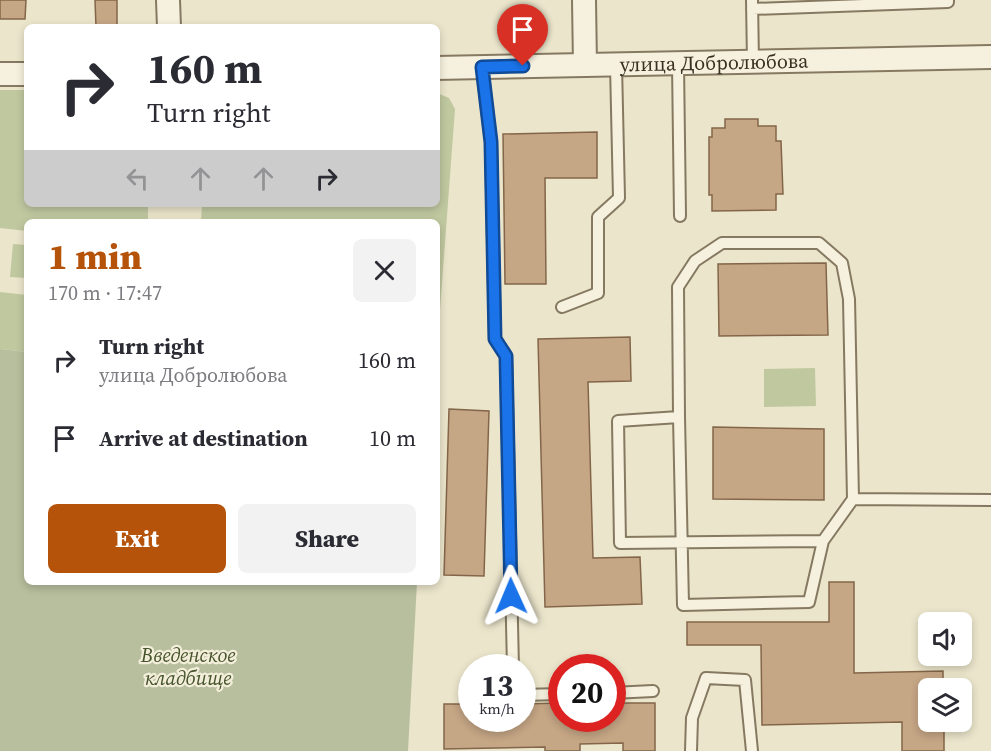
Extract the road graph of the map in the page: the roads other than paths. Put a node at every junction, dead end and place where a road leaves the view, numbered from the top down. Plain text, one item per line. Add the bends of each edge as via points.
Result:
1 (168, 0) edge
2 (584, 0) edge
3 (948, 0) edge
4 (752, 5) edge
5 (169, 24) edge
6 (991, 57) edge
7 (753, 63) junction
8 (678, 64) junction
9 (585, 65) junction
10 (616, 65) junction
11 (482, 67) junction
12 (440, 68) edge
13 (0, 74) edge
14 (24, 74) edge
15 (680, 216) dead end
16 (562, 307) dead end
17 (680, 417) junction
18 (853, 499) junction
19 (991, 500) edge
20 (823, 541) junction
21 (682, 543) junction
22 (513, 654) edge
23 (652, 691) dead end
24 (626, 692) edge
25 (691, 751) edge
26 (752, 751) edge

1 - 5 street
2 - 9 street
3 - 4 lane
4 - 7 lane
6 - 7 street, улица Добролюбова
7 - 8 street, улица Добролюбова
8 - 10 street, улица Добролюбова
8 - 15 lane
9 - 10 street, улица Добролюбова
9 - 11 street, улица Добролюбова
10 - 16 lane via 619,198 598,217 598,293
11 - 12 street, улица Добролюбова
11 - 22 lane via 491,142 495,339 506,356
13 - 14 street
17 - 18 lane via 678,287 695,261 722,243 819,243 842,263 849,299
17 - 21 lane
17 - 21 lane via 618,421 618,454 620,543
18 - 19 lane
18 - 20 lane
20 - 21 lane
20 - 21 lane via 809,602 683,605
23 - 24 lane
25 - 26 lane via 692,718 705,678 745,680

